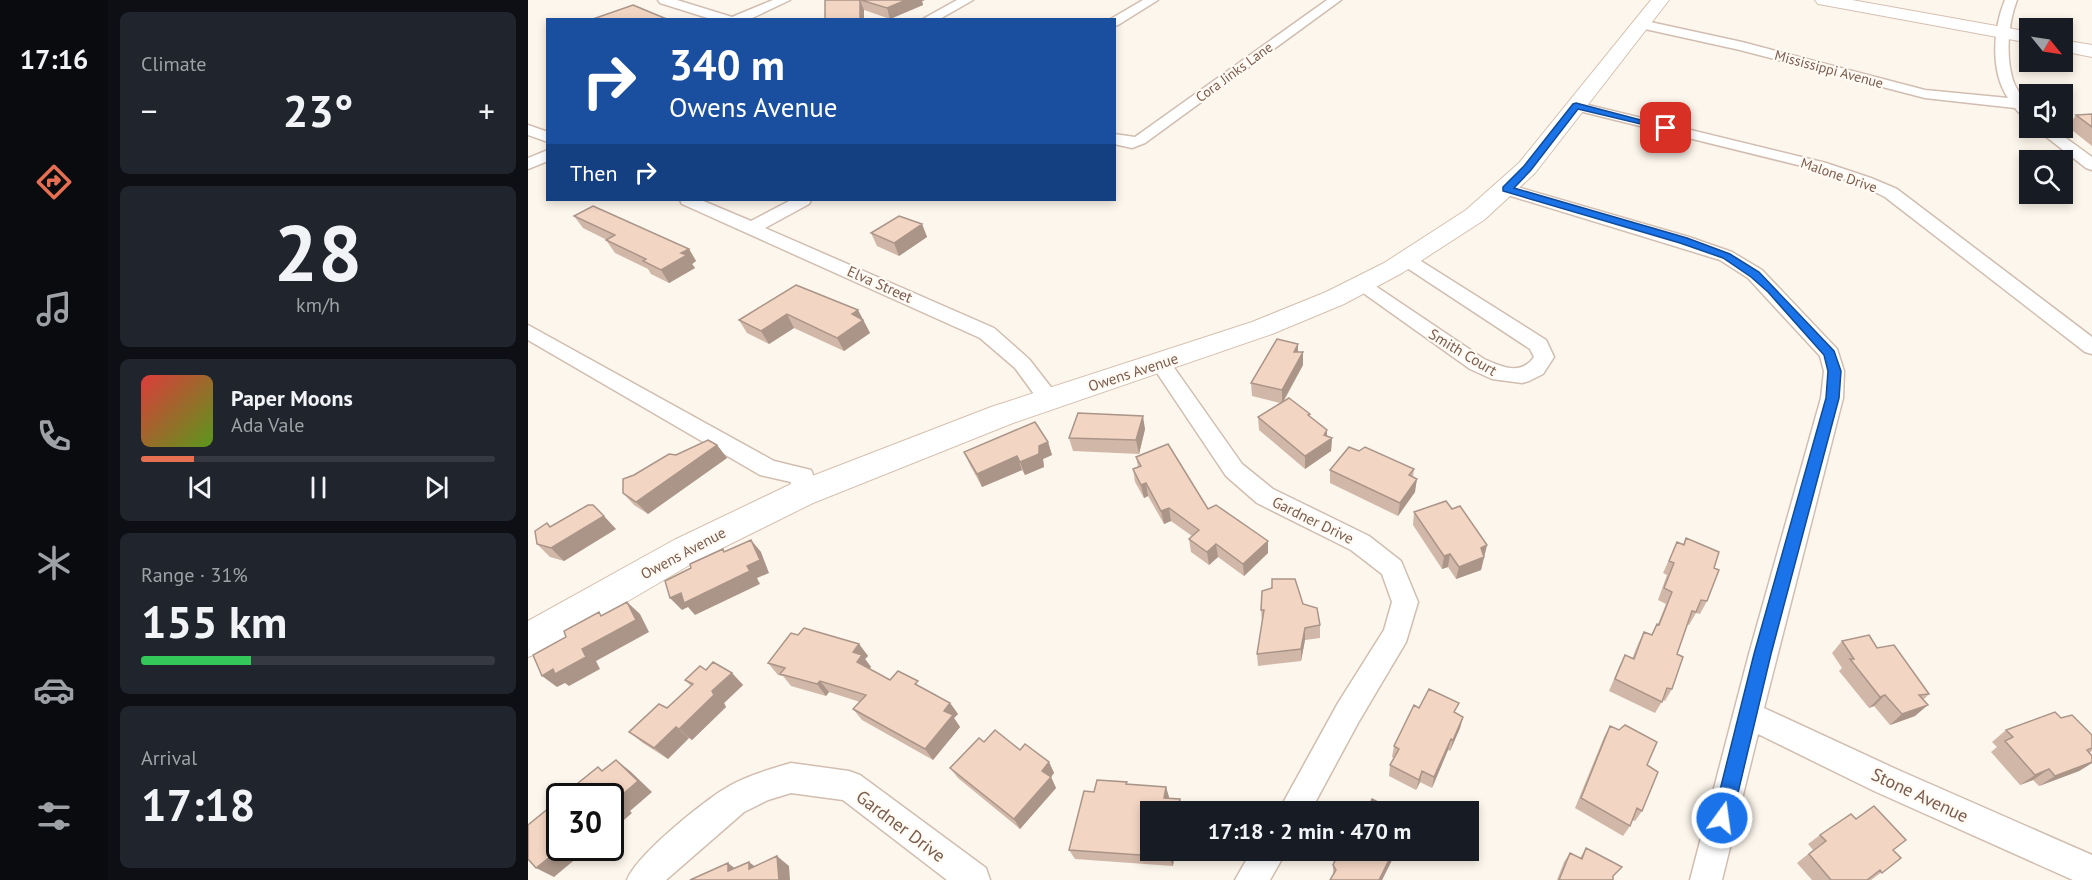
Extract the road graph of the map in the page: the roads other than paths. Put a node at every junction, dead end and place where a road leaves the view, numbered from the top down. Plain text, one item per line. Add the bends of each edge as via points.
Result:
1 (664, 0) edge
2 (784, 0) edge
3 (967, 0) edge
4 (1152, 0) edge
5 (1335, 0) edge
6 (1660, 0) edge
7 (2011, 0) edge
8 (1833, 1) edge
9 (722, 18) edge
10 (741, 18) edge
11 (931, 18) edge
12 (1116, 21) edge
13 (1641, 24) junction
14 (2004, 33) junction
15 (2019, 36) edge
16 (2073, 47) edge
17 (2092, 51) edge
18 (2019, 105) joint
19 (1576, 106) junction
20 (528, 130) edge
21 (546, 137) edge
22 (2056, 138) edge
23 (1116, 140) edge
24 (546, 156) edge
25 (528, 164) edge
26 (2092, 165) edge
27 (1507, 189) junction
28 (690, 201) edge
29 (801, 201) edge
30 (752, 228) junction
31 (1407, 260) junction
32 (1361, 285) junction
33 (528, 331) edge
34 (2092, 347) edge
35 (1161, 364) junction
36 (1050, 400) junction
37 (801, 494) junction
38 (528, 640) edge
39 (1749, 715) junction
40 (1299, 801) edge
41 (1264, 861) edge
42 (2092, 872) edge
43 (643, 880) edge
44 (974, 880) edge
45 (1251, 880) edge
46 (1706, 880) edge

1 - 9 street
2 - 10 street
3 - 11 street
4 - 12 street
5 - 23 street, Cora Jinks Lane via 1140,140
6 - 13 street, Owens Avenue
7 - 14 street
8 - 14 street
13 - 18 street, Mississippi Avenue via 1910,90
13 - 19 street, Owens Avenue
14 - 15 street
14 - 18 street via 2002,67
16 - 17 street
19 - 27 street, Owens Avenue
19 - 34 street, Malone Drive via 1820,166 1874,185 1918,212
20 - 21 street
22 - 26 street
24 - 25 street
27 - 31 street, Owens Avenue
27 - 39 street via 1726,256 1772,290 1830,354 1834,371 1832,398
28 - 30 street, Elva Street
29 - 30 street
30 - 36 street, Elva Street via 987,333 1035,375
31 - 32 street, Owens Avenue
31 - 32 street, Smith Court via 1539,345 1544,357 1536,369 1522,376 1491,371
32 - 35 street, Owens Avenue via 1291,317
33 - 37 street via 768,469 803,476
35 - 36 street, Owens Avenue
35 - 40 street, Gardner Drive via 1234,470 1265,496 1349,536 1376,555 1392,568 1405,602 1396,634
36 - 37 street, Owens Avenue
37 - 38 street, Owens Avenue via 686,550
39 - 42 street, Stone Avenue
39 - 46 street
41 - 45 street
43 - 44 street, Gardner Drive via 733,801 791,777 849,786

